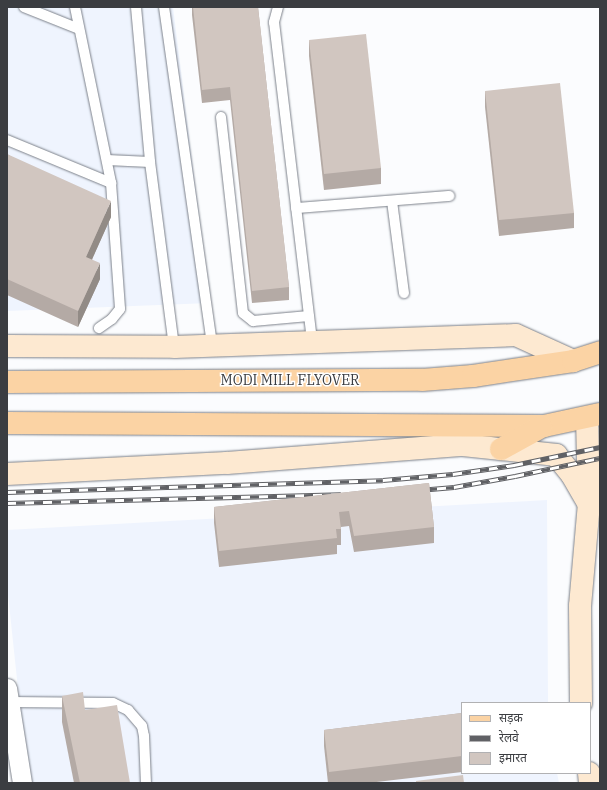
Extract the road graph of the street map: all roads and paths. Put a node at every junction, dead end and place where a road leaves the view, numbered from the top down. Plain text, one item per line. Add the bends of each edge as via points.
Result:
1 (24, 7) edge
2 (75, 7) edge
3 (136, 7) edge
4 (164, 7) edge
5 (278, 7) edge
6 (79, 28) junction
7 (221, 117) dead end
8 (7, 140) edge
9 (108, 160) junction
10 (150, 162) junction
11 (111, 184) junction
12 (450, 196) dead end
13 (392, 201) junction
14 (296, 208) junction
15 (404, 293) dead end
16 (309, 316) junction
17 (99, 328) dead end
18 (312, 342) junction
19 (7, 346) edge
20 (212, 346) junction
21 (174, 347) junction
22 (600, 352) edge
23 (573, 361) junction
24 (7, 382) edge
25 (594, 416) edge
26 (7, 423) edge
27 (544, 426) junction
28 (500, 449) junction
29 (7, 474) edge
30 (589, 504) junction
31 (8, 695) edge
32 (581, 702) edge
33 (22, 783) edge
34 (146, 783) edge

1 - 6 lane
2 - 6 lane
3 - 10 lane
4 - 20 lane
5 - 14 lane via 274,22
6 - 9 lane
7 - 16 lane via 243,313 253,321
8 - 11 lane
9 - 10 lane
9 - 11 lane
10 - 21 lane
11 - 17 lane via 120,309 112,319
12 - 13 lane
13 - 14 lane
13 - 15 lane
14 - 16 lane
16 - 18 lane
18 - 20 main road
18 - 23 main road via 516,335
19 - 21 main road
20 - 21 main road
22 - 23 main road, MODI MILL FLYOVER
23 - 24 main road, MODI MILL FLYOVER via 473,376 422,380
25 - 27 main road
25 - 30 main road
26 - 27 main road
27 - 28 main road
28 - 29 main road via 463,445 227,463
28 - 30 main road via 556,455 572,475
30 - 32 main road via 580,606
31 - 33 street
31 - 34 lane via 113,703 128,710 142,726

